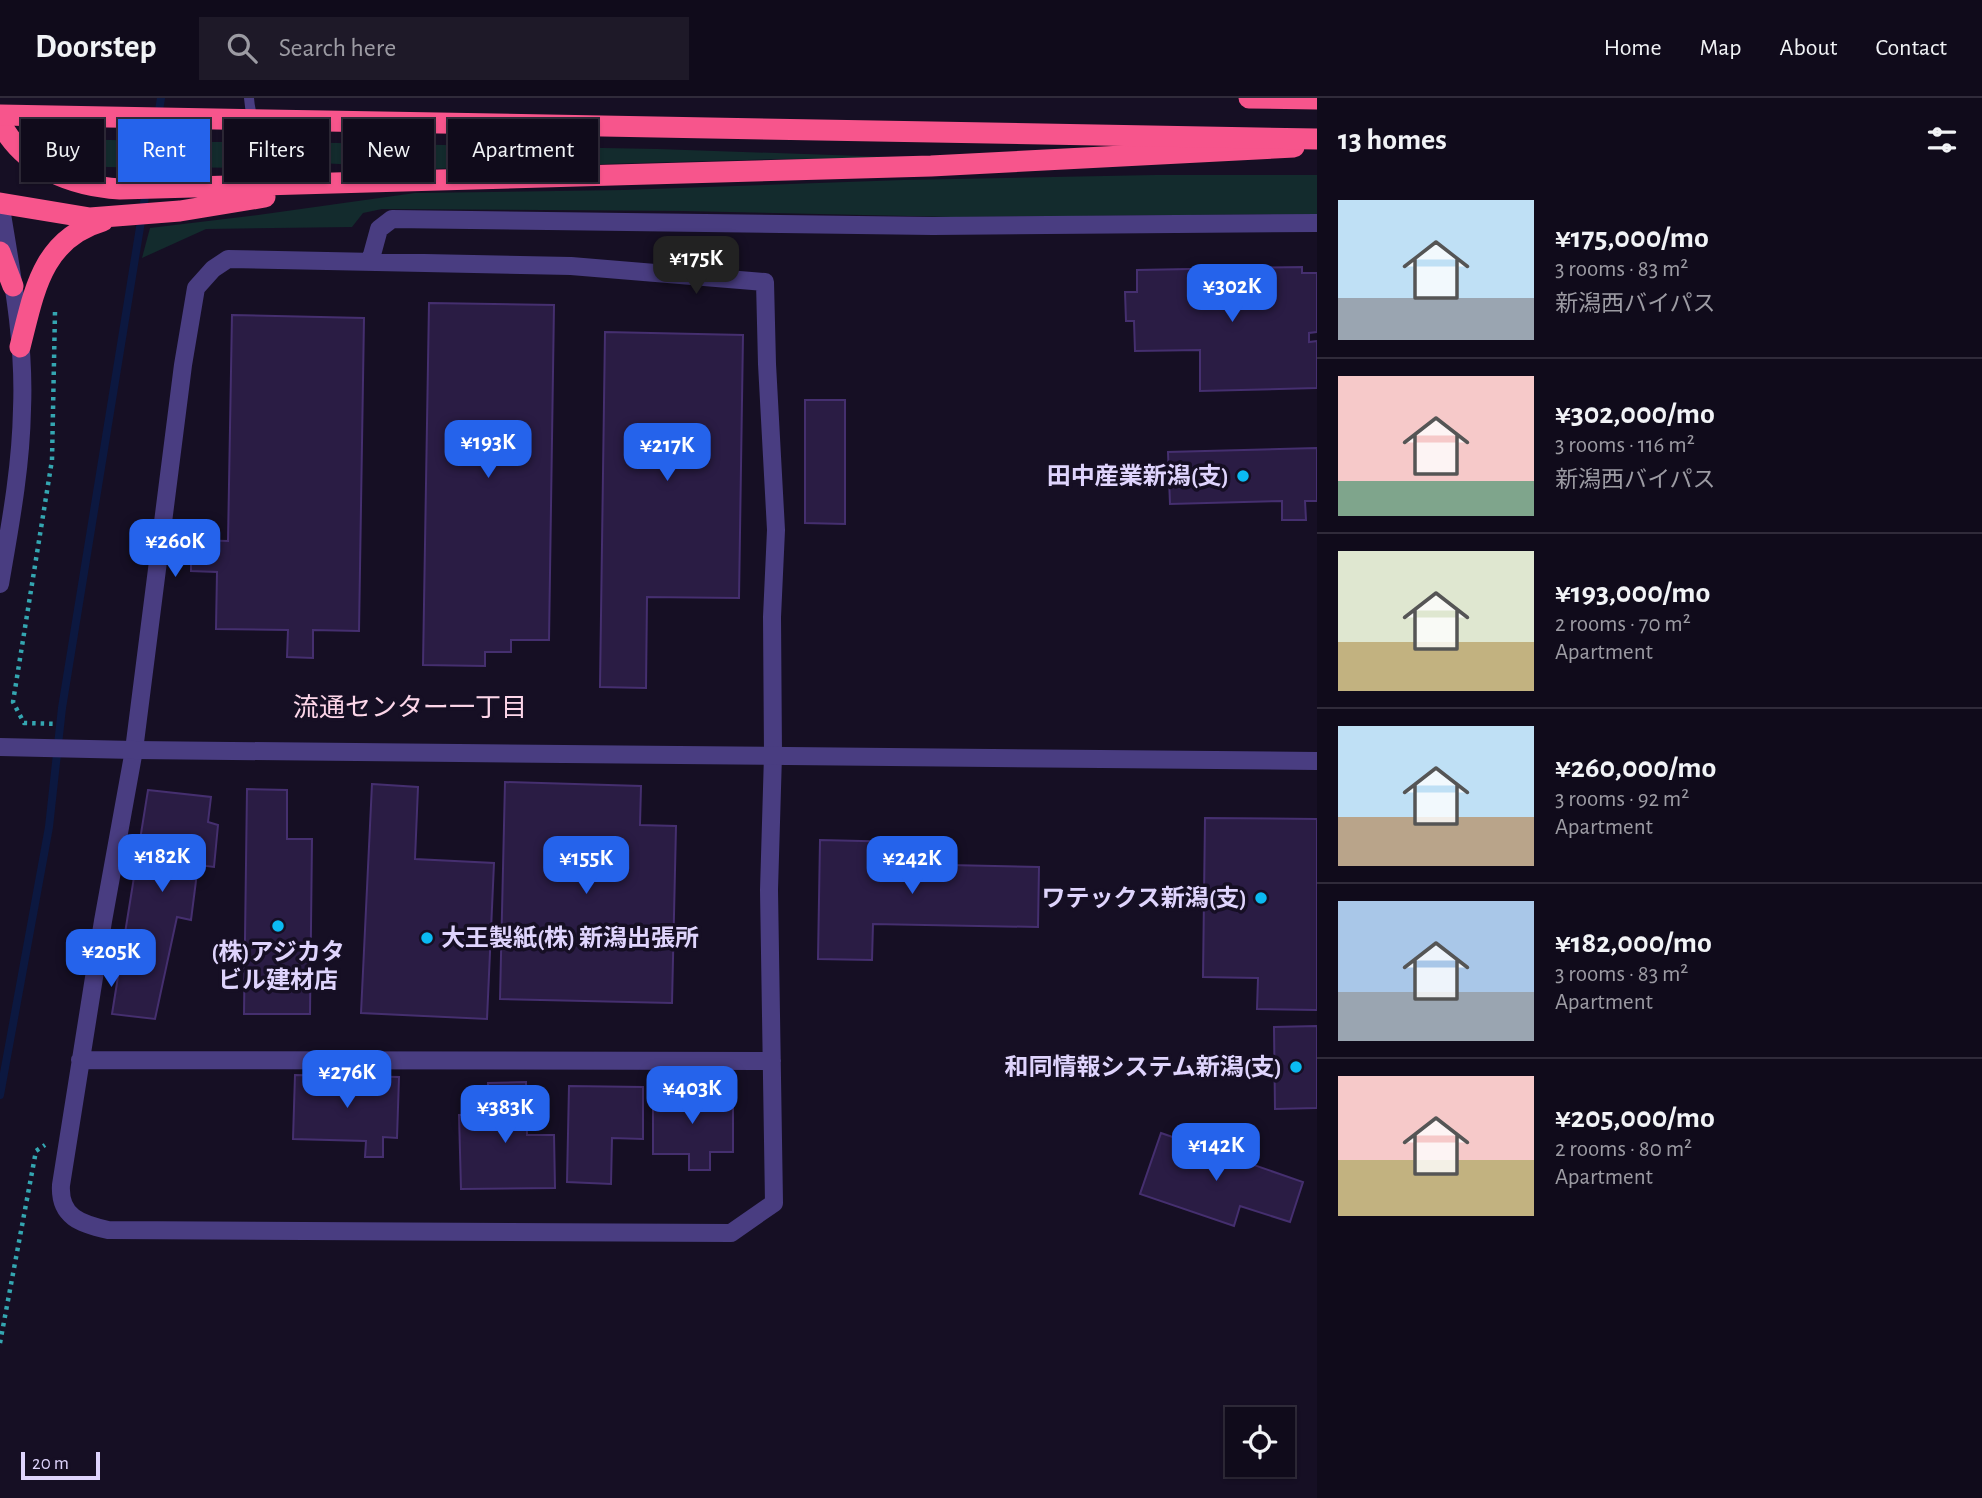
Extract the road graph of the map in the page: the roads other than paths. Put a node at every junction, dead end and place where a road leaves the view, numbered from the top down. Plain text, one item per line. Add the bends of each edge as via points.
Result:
1 (249, 98) edge
2 (1249, 98) edge
3 (1317, 99) edge
4 (0, 115) edge
5 (0, 122) edge
6 (1317, 139) edge
7 (1317, 146) edge
8 (339, 184) junction
9 (0, 203) edge
10 (118, 217) junction
11 (1317, 223) edge
12 (0, 252) edge
13 (370, 262) junction
14 (13, 286) junction
15 (20, 347) junction
16 (0, 584) edge
17 (0, 747) edge
18 (134, 750) junction
19 (773, 755) junction
20 (1317, 761) edge
21 (80, 1060) junction
22 (772, 1061) junction

1 - 8 lane via 259,131 287,162 304,173
2 - 3 highway
4 - 6 highway, bridge
5 - 8 highway via 29,158 53,173 97,188
7 - 8 highway via 931,166
8 - 10 highway
9 - 10 highway via 66,216
9 - 14 street
10 - 15 highway via 80,230 56,249 37,285
11 - 13 street via 933,226 393,219 379,229
12 - 14 highway
13 - 18 street via 229,259 196,288
13 - 19 street via 571,266 765,282 776,530
14 - 15 street
15 - 16 street via 20,462
17 - 18 street
18 - 19 street
18 - 21 street
19 - 20 street
19 - 22 street via 769,890
21 - 22 street
21 - 22 street via 60,1197 66,1212 85,1224 108,1230 731,1233 774,1203

